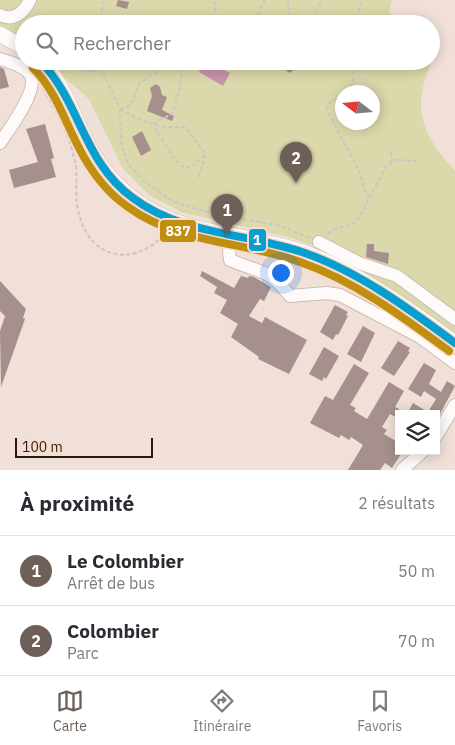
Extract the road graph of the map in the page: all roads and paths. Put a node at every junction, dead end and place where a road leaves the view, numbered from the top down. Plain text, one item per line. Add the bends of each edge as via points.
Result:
1 (30, 0) edge
2 (104, 0) edge
3 (265, 0) edge
4 (288, 0) edge
5 (322, 0) edge
6 (362, 0) edge
7 (215, 1) edge
8 (0, 15) edge
9 (18, 15) edge
10 (100, 15) edge
11 (214, 15) edge
12 (257, 15) edge
13 (289, 15) edge
14 (314, 15) edge
15 (358, 15) edge
16 (15, 17) edge
17 (0, 34) edge
18 (15, 43) edge
19 (0, 60) edge
20 (15, 64) edge
21 (24, 70) edge
22 (48, 70) edge
23 (81, 70) edge
24 (101, 70) joint
25 (159, 70) edge
26 (182, 70) edge
27 (354, 70) edge
28 (32, 84) junction
29 (351, 85) edge
30 (335, 100) edge
31 (120, 109) junction
32 (155, 125) junction
33 (335, 125) edge
34 (337, 130) edge
35 (0, 143) edge
36 (391, 152) dead end
37 (206, 154) junction
38 (416, 161) dead end
39 (392, 162) junction
40 (198, 179) dead end
41 (368, 199) junction
42 (172, 222) junction
43 (231, 236) junction
44 (319, 242) junction
45 (455, 319) edge
46 (455, 343) edge
47 (455, 364) edge
48 (455, 405) edge
49 (440, 429) edge
50 (419, 455) edge
51 (402, 470) edge

1 - 9 street
2 - 10 path
3 - 12 path
4 - 13 path
5 - 14 path
6 - 15 path
7 - 11 path
8 - 16 street
17 - 18 main road
19 - 20 street
21 - 28 street
22 - 42 main road via 57,80 89,147 105,171 135,201
23 - 24 path
24 - 31 path
25 - 31 path via 139,84 131,105
26 - 32 path via 172,114
27 - 29 path
28 - 35 street via 22,110
28 - 42 path via 42,86 62,123 74,158 78,210 96,245 126,256 140,252 163,237
30 - 33 path via 328,104 327,110
31 - 32 path
31 - 44 path via 121,144 128,164 144,181 172,201 217,216 278,226
32 - 37 path via 185,127
32 - 37 path via 176,161 184,168 191,167
34 - 41 path via 359,171
36 - 39 path
37 - 40 path
38 - 39 path
39 - 41 path via 378,178
41 - 44 path via 357,221 349,227 331,230
42 - 43 main road
43 - 46 main road via 276,244 328,263 405,307
43 - 47 street via 230,260 277,279 290,296 340,295 420,337
44 - 45 street via 359,263 397,276
48 - 49 street
50 - 51 street

